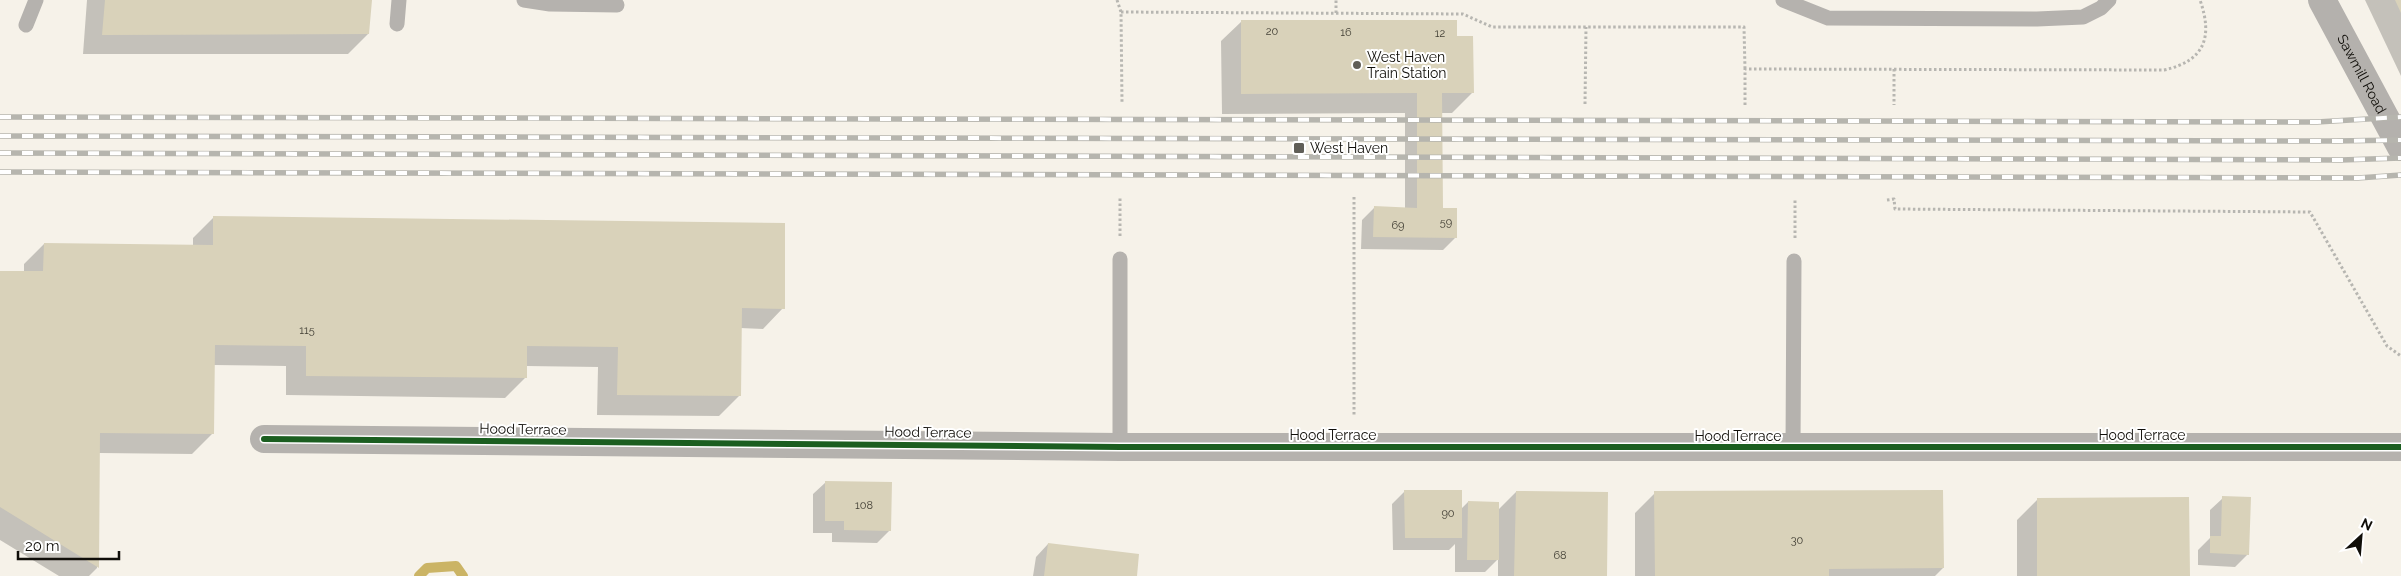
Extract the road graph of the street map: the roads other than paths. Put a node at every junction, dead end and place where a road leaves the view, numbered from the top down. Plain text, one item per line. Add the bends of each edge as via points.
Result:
1 (36, 0) edge
2 (399, 0) edge
3 (524, 0) edge
4 (1784, 0) edge
5 (2109, 0) edge
6 (2322, 0) edge
7 (617, 5) dead end
8 (397, 24) dead end
9 (26, 25) dead end
10 (2401, 147) edge
11 (1120, 260) road end
12 (1794, 261) road end
13 (264, 439) dead end
14 (1120, 447) junction
15 (2401, 447) edge
16 (1793, 448) junction

1 - 9 lane
2 - 8 lane
3 - 7 lane via 550,4
4 - 5 lane via 1828,18 2083,17
6 - 10 main road, Sawmill Road
11 - 14 lane
12 - 16 lane
13 - 14 street, Hood Terrace
14 - 16 street, Hood Terrace
15 - 16 street, Hood Terrace

